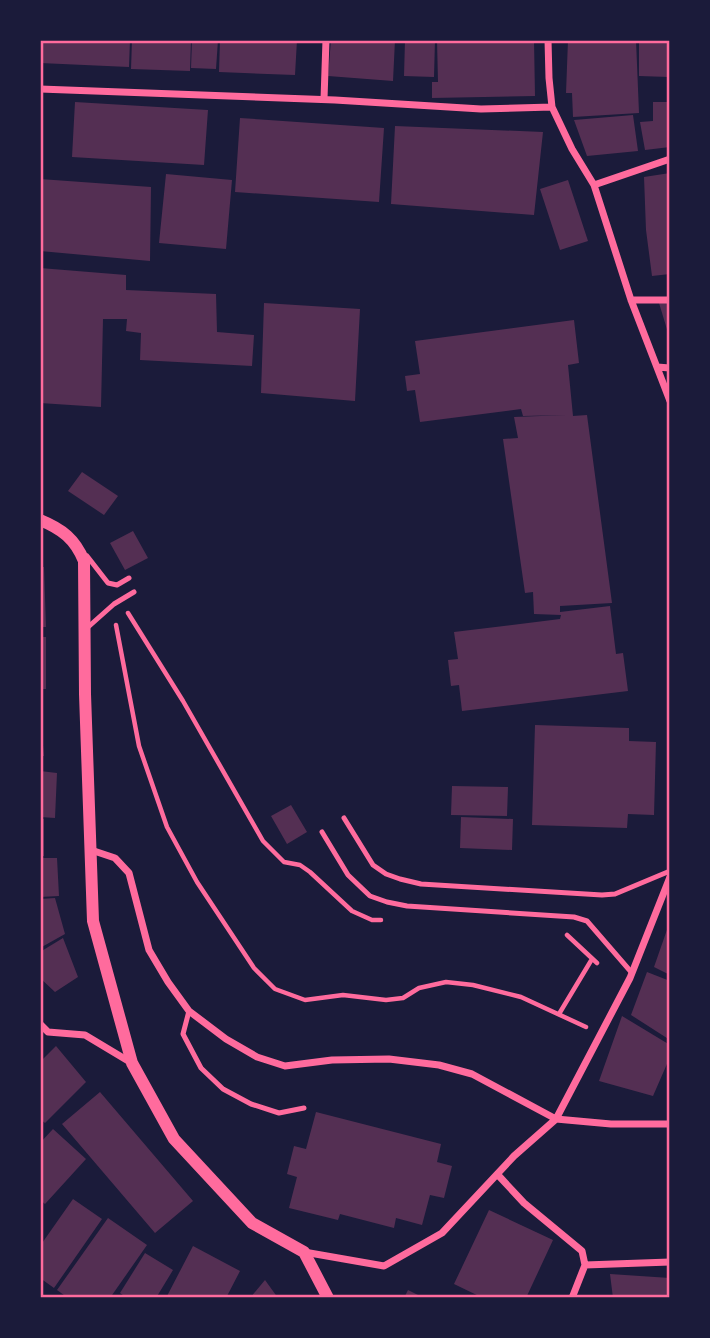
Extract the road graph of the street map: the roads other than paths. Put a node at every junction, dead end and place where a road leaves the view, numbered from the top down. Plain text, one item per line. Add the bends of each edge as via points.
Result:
1 (326, 40) edge
2 (548, 40) edge
3 (40, 89) edge
4 (324, 99) junction
5 (552, 107) junction
6 (670, 159) edge
7 (594, 186) junction
8 (631, 300) junction
9 (670, 300) edge
10 (657, 367) junction
11 (670, 368) edge
12 (670, 401) edge
13 (40, 520) edge
14 (77, 543) junction
15 (128, 578) dead end
16 (134, 592) dead end
17 (85, 630) junction
18 (344, 818) dead end
19 (322, 832) dead end
20 (90, 850) junction
21 (670, 871) edge
22 (670, 877) edge
23 (632, 973) junction
24 (189, 1011) junction
25 (40, 1024) edge
26 (132, 1063) junction
27 (304, 1108) dead end
28 (556, 1119) junction
29 (670, 1124) edge
30 (498, 1175) junction
31 (304, 1252) junction
32 (670, 1262) edge
33 (585, 1265) junction
34 (328, 1298) edge
35 (572, 1298) edge

1 - 4 street
2 - 5 street
3 - 4 street
4 - 5 street via 481,109
5 - 7 street
6 - 7 street
7 - 8 street
8 - 9 street
8 - 10 street
10 - 11 street
10 - 12 street
13 - 14 street
14 - 15 lane via 108,583 117,585
14 - 17 street via 84,561
16 - 17 lane
17 - 20 street
18 - 21 lane via 373,865 386,874 421,884 603,895
19 - 23 lane via 348,875 370,896 407,906 575,917 587,921
20 - 24 street via 115,858 129,873 149,950
20 - 26 street via 93,922
22 - 23 street
23 - 28 street
24 - 27 lane via 183,1034 201,1068 223,1089 279,1113
24 - 28 street via 257,1058 285,1066 388,1059 439,1065 472,1074
25 - 26 street via 48,1032 85,1035
26 - 31 street via 174,1139 253,1223
28 - 29 street
28 - 30 street
30 - 31 street via 442,1233 384,1266
30 - 33 street via 582,1251
31 - 34 street
32 - 33 street
33 - 35 street

